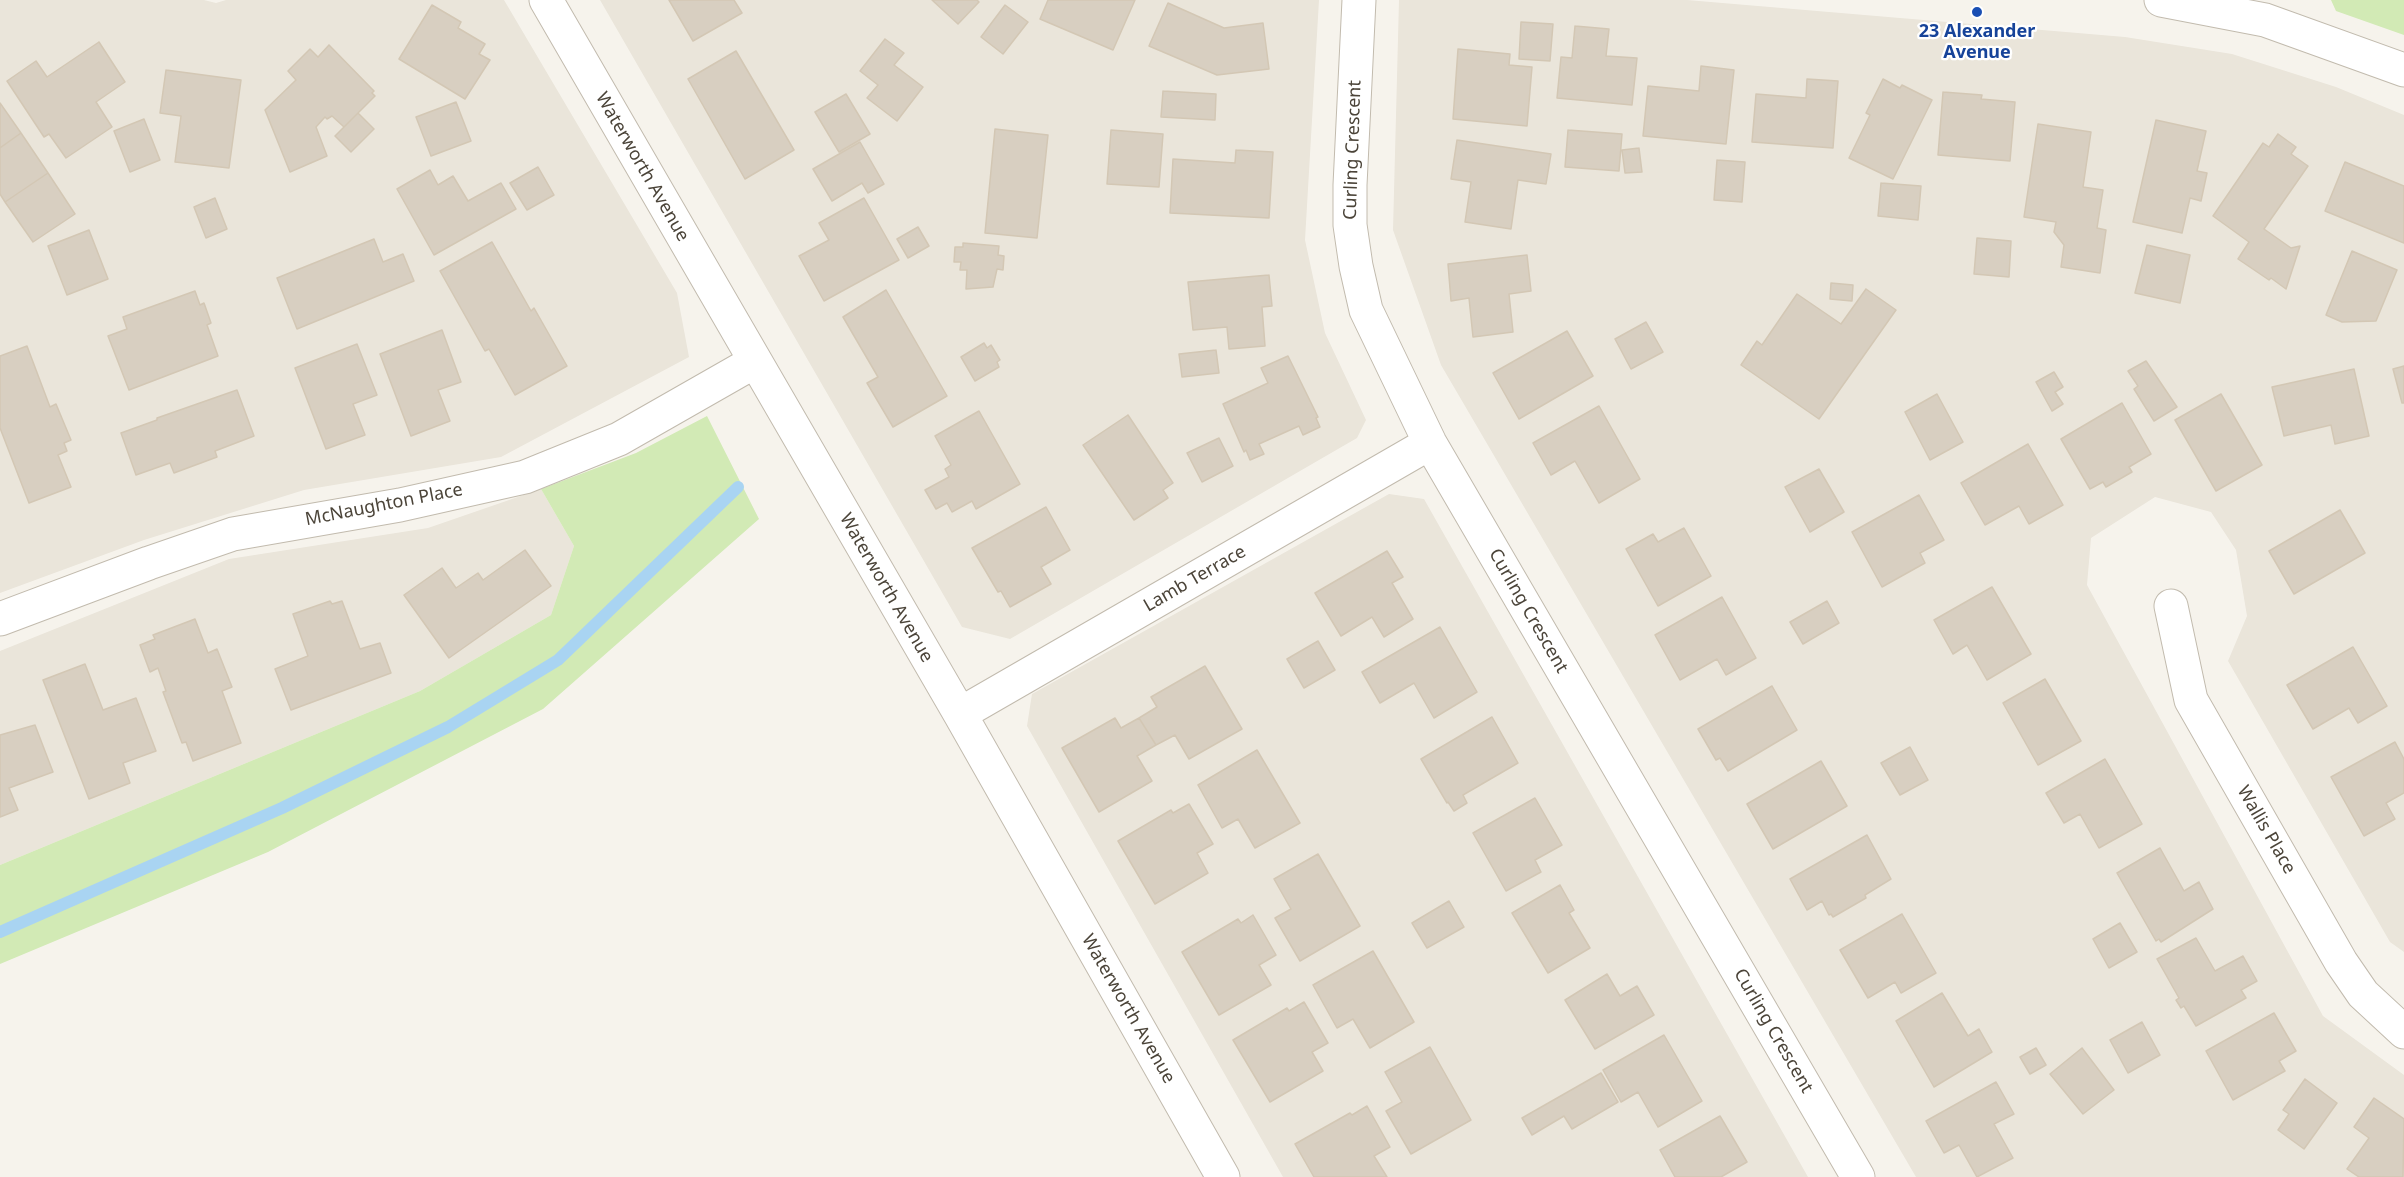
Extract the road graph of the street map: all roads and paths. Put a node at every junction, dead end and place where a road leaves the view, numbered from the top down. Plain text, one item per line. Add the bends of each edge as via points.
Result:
1 (546, 0) edge
2 (1359, 0) edge
3 (2161, 0) edge
4 (2268, 10) edge
5 (2404, 70) edge
6 (754, 362) junction
7 (1430, 443) junction
8 (2171, 606) dead end
9 (0, 619) edge
10 (960, 714) junction
11 (2404, 1032) edge
12 (1223, 1177) edge
13 (1858, 1177) edge

1 - 6 street, Waterworth Avenue
2 - 7 street, Curling Crescent via 1350,185 1356,266 1366,310
3 - 4 street
4 - 5 street
6 - 9 street, McNaughton Place via 619,439 525,477 400,505 233,534
6 - 10 street, Waterworth Avenue
7 - 10 street, Lamb Terrace
7 - 13 street, Curling Crescent
8 - 11 street, Wallis Place via 2191,700 2341,962 2363,994
10 - 12 street, Waterworth Avenue

